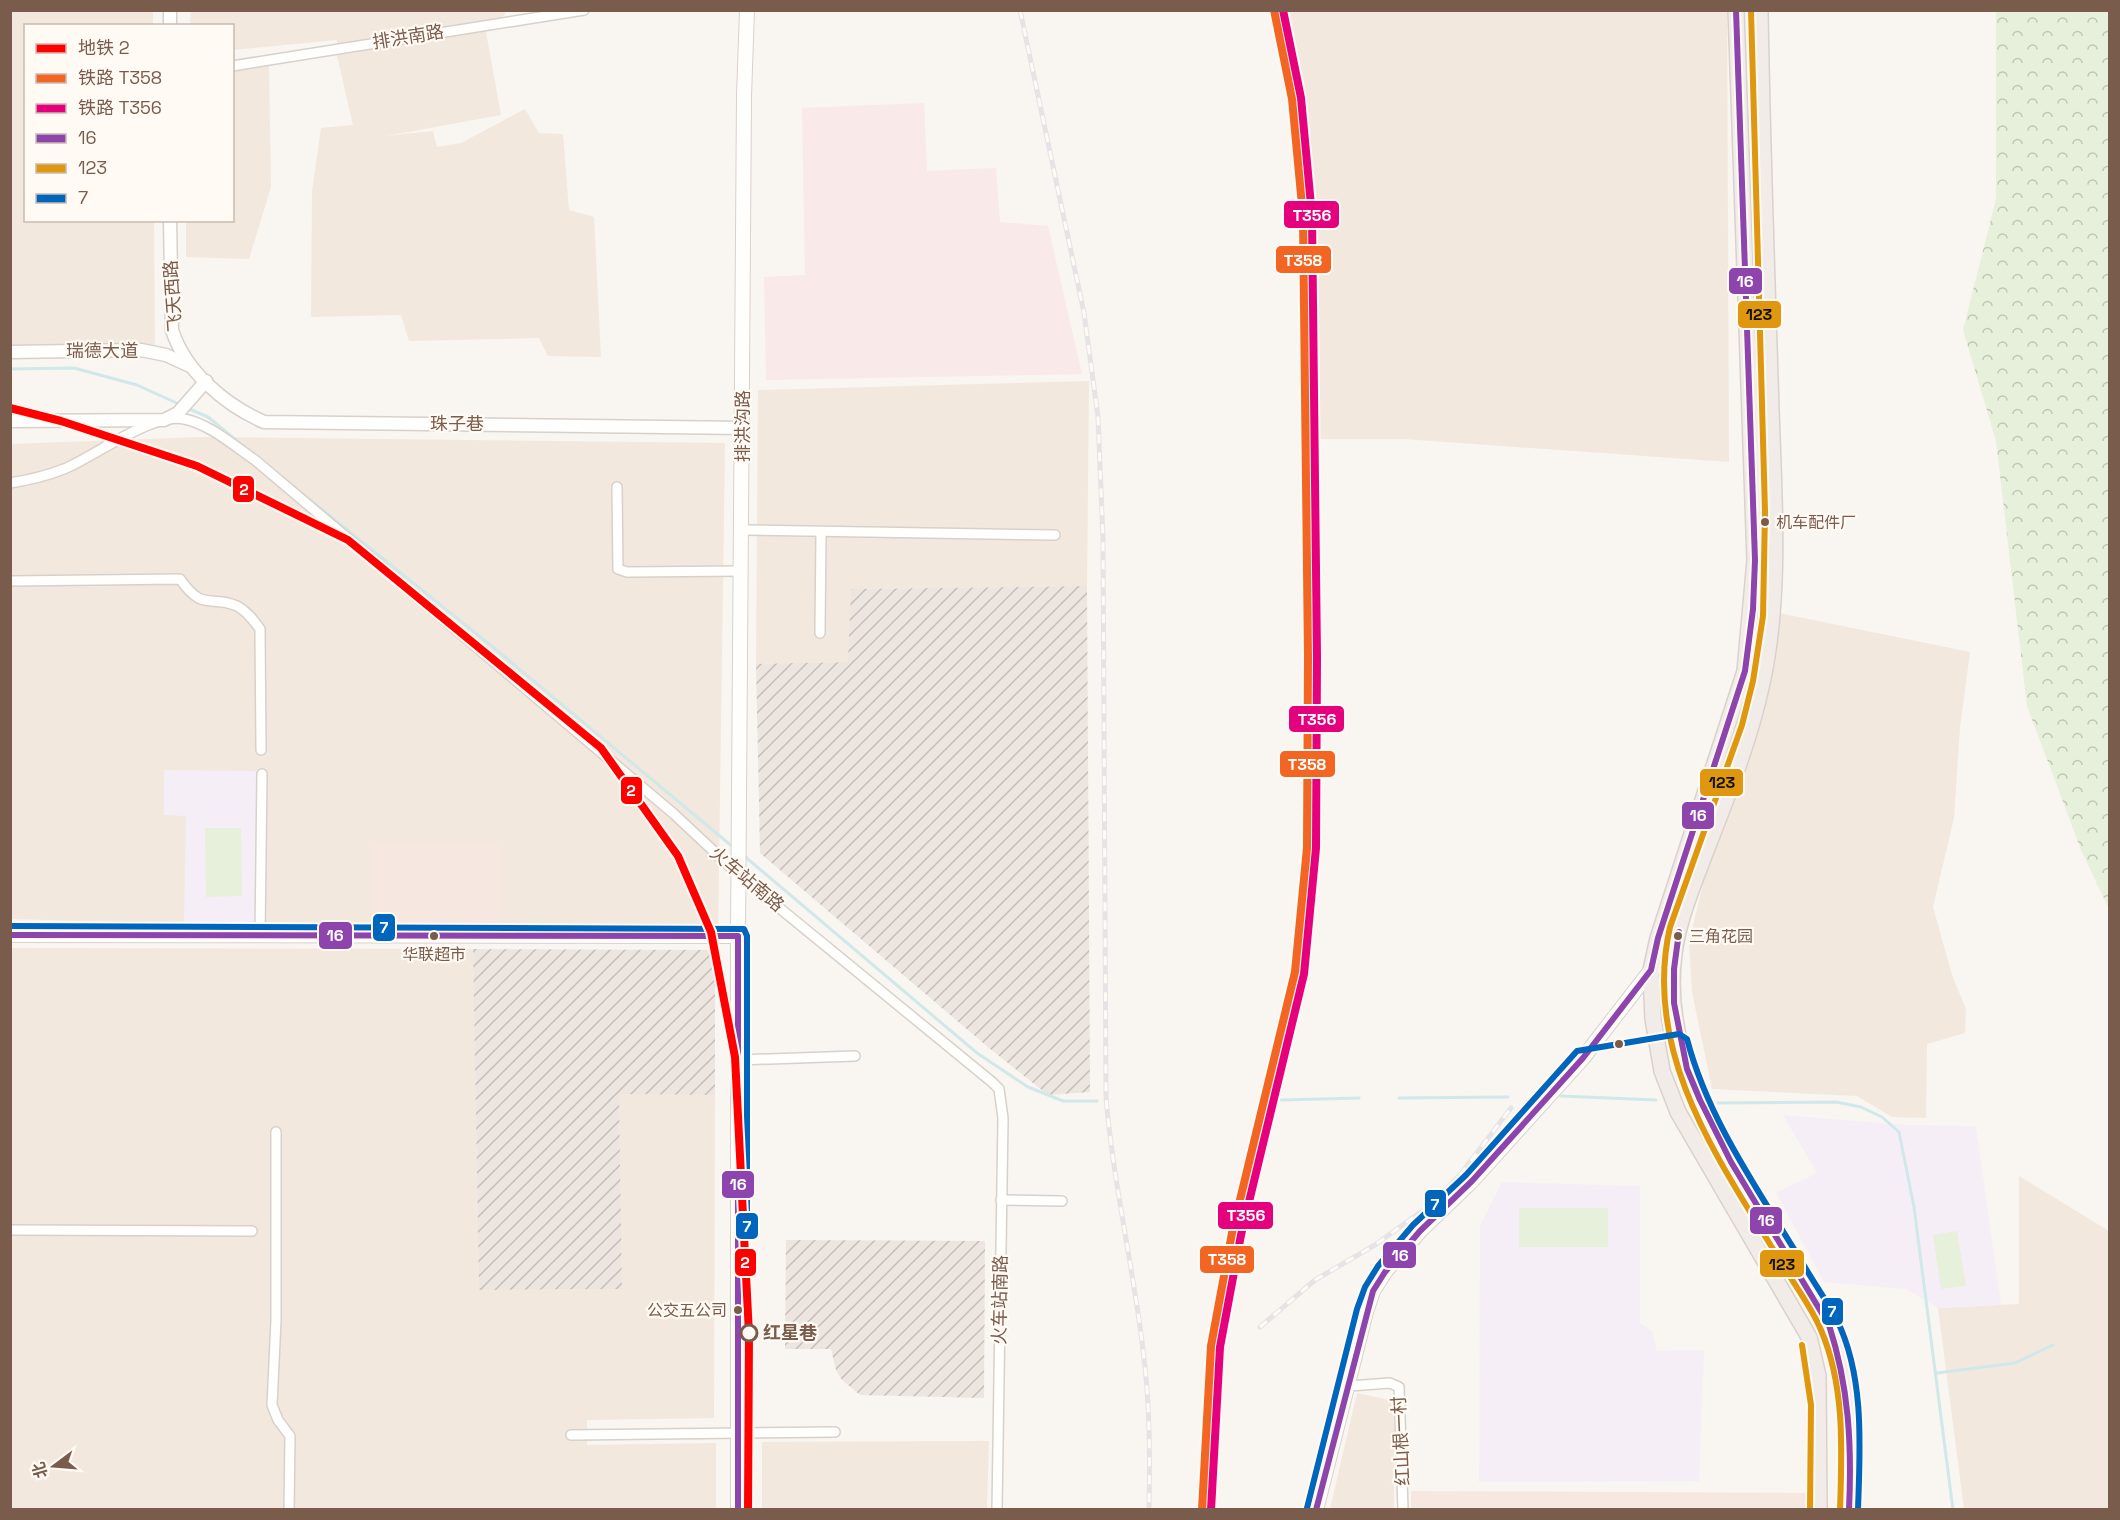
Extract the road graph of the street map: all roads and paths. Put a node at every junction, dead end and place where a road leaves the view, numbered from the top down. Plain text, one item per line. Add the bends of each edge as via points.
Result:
1 (584, 10) edge
2 (747, 10) edge
3 (1736, 10) edge
4 (1760, 10) edge
5 (234, 66) edge
6 (170, 222) edge
7 (10, 352) edge
8 (191, 366) junction
9 (206, 381) junction
10 (164, 420) junction
11 (10, 421) edge
12 (743, 428) junction
13 (10, 483) edge
14 (617, 487) dead end
15 (742, 530) junction
16 (821, 532) junction
17 (1055, 536) dead end
18 (741, 571) junction
19 (10, 581) edge
20 (820, 633) dead end
21 (261, 750) dead end
22 (262, 774) dead end
23 (738, 870) junction
24 (10, 935) edge
25 (260, 935) junction
26 (738, 936) junction
27 (1674, 954) junction
28 (1651, 970) junction
29 (855, 1056) dead end
30 (738, 1060) junction
31 (276, 1132) dead end
32 (1001, 1200) junction
33 (1062, 1201) dead end
34 (10, 1230) edge
35 (252, 1230) dead end
36 (1349, 1386) junction
37 (738, 1432) junction
38 (835, 1432) dead end
39 (571, 1435) dead end
40 (289, 1509) edge
41 (738, 1509) edge
42 (997, 1509) edge
43 (1316, 1509) edge
44 (1403, 1509) edge
45 (1819, 1509) edge
46 (1849, 1509) edge

1 - 5 street, 排洪南路
2 - 12 main road, 排洪沟路
3 - 28 highway via 1752,451 1753,609 1745,671
4 - 27 highway via 1772,449 1770,615 1763,680 1746,747 1689,897
6 - 8 street, 飞天西路 via 172,330
7 - 8 street, 瑞德大道 via 141,350
8 - 9 street, 珠子巷
9 - 10 street via 178,414
9 - 12 street, 珠子巷 via 245,414 264,422
10 - 11 street
10 - 13 street via 65,469
10 - 23 street, 火车站南路 via 183,418 203,426 255,460
12 - 15 main road, 排洪沟路
14 - 18 street via 618,569
15 - 16 street
15 - 18 main road, 排洪沟路
16 - 17 street
16 - 20 street
18 - 23 main road, 排洪沟路
19 - 21 street via 180,579 189,592 205,602 236,606 260,629
22 - 25 street
23 - 26 main road, 排洪沟路
23 - 32 street, 火车站南路 via 999,1089
24 - 25 main road
25 - 26 main road
26 - 30 main road, 排洪沟路
27 - 28 main road
27 - 46 highway via 1672,983 1685,1070 1713,1133 1829,1325 1846,1374 1851,1418
28 - 36 main road via 1582,1058 1385,1272 1366,1312
28 - 45 highway via 1657,1047 1678,1113 1809,1338 1818,1376
29 - 30 street
30 - 37 main road, 排洪沟路
31 - 40 street via 272,1405 290,1436
32 - 33 street
32 - 42 street, 火车站南路
34 - 35 street
36 - 43 main road
36 - 44 street, 红山根一村 via 1390,1383 1399,1387
37 - 38 street
37 - 39 street
37 - 41 main road, 排洪沟路

